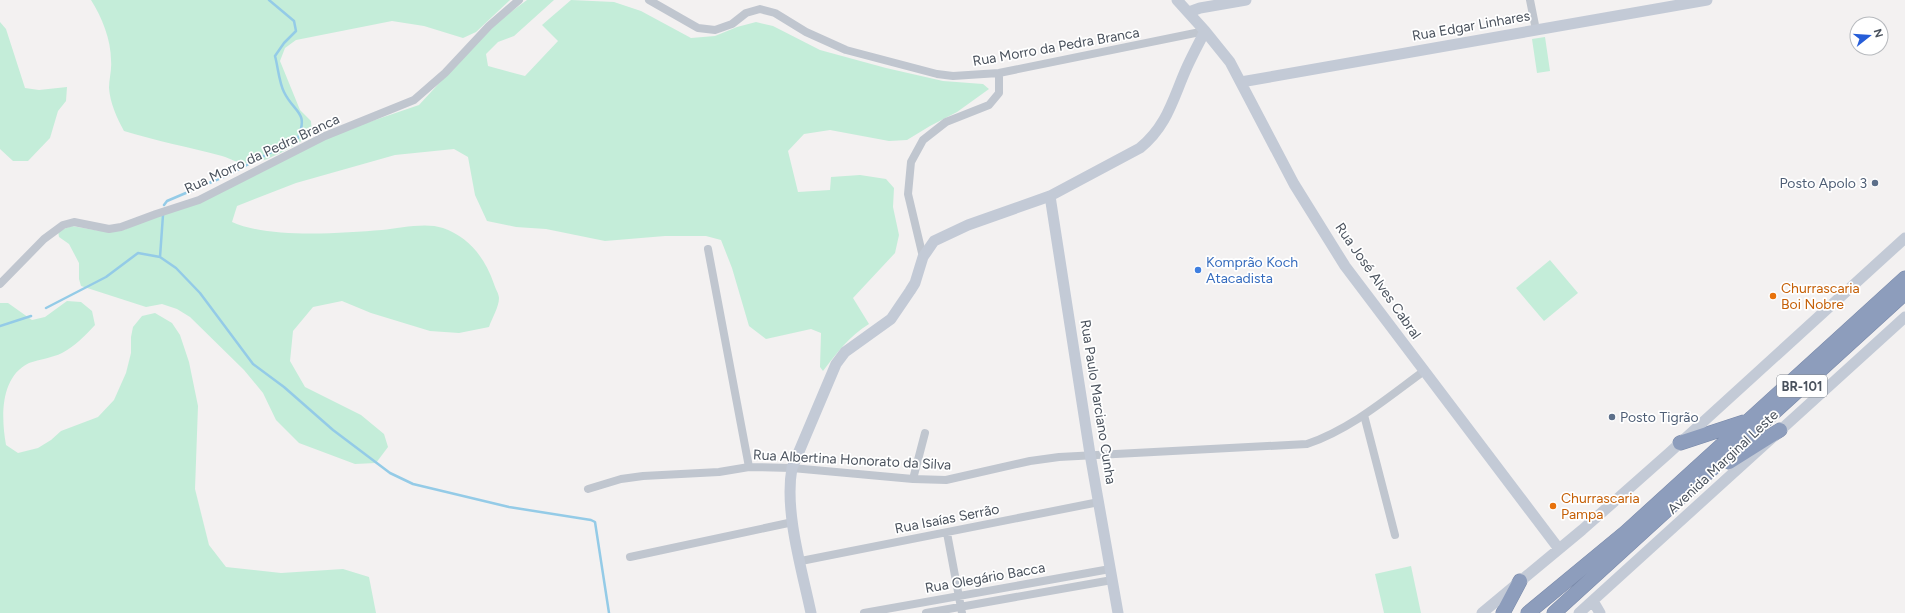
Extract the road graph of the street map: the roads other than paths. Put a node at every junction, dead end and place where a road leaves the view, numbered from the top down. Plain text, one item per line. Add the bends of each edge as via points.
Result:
1 (518, 0) edge
2 (649, 0) edge
3 (1177, 0) edge
4 (1246, 0) edge
5 (1530, 0) edge
6 (1707, 0) edge
7 (1189, 12) junction
8 (1536, 30) junction
9 (1205, 31) junction
10 (999, 74) junction
11 (1241, 82) junction
12 (1050, 196) junction
13 (1905, 238) edge
14 (708, 249) dead end
15 (923, 257) junction
16 (1905, 278) edge
17 (0, 284) edge
18 (1905, 293) edge
19 (1905, 317) edge
20 (1424, 371) junction
21 (1364, 415) junction
22 (1748, 421) junction
23 (1780, 430) junction
24 (925, 433) dead end
25 (1680, 443) junction
26 (1090, 454) junction
27 (750, 467) junction
28 (792, 468) junction
29 (913, 479) junction
30 (1699, 480) junction
31 (588, 489) dead end
32 (1099, 502) junction
33 (793, 522) junction
34 (947, 532) junction
35 (1395, 536) dead end
36 (1559, 549) junction
37 (630, 557) dead end
38 (801, 561) junction
39 (1110, 568) junction
40 (1112, 580) junction
41 (1520, 581) junction
42 (958, 596) junction
43 (1593, 601) junction
44 (961, 610) edge
45 (811, 613) edge
46 (864, 613) edge
47 (926, 613) edge
48 (1118, 613) edge
49 (1482, 613) edge
50 (1503, 613) edge
51 (1528, 613) edge
52 (1554, 613) edge
53 (1579, 613) edge
54 (1600, 613) edge

1 - 17 street, Rua Morro da Pedra Branca via 489,26 445,73 414,100 325,136 199,200 122,228 109,229 74,222 63,225 44,239
2 - 10 street, Rua Morro da Pedra Branca via 698,28 715,30 732,24 746,13 760,9 775,13 806,32 846,50 937,74
3 - 7 street, Rua José Alves Cabral
4 - 7 street
5 - 8 street
6 - 8 street, Rua Edgar Linhares
7 - 9 street, Rua José Alves Cabral
8 - 11 street, Rua Edgar Linhares
9 - 10 street, Rua Morro da Pedra Branca
9 - 11 street, Rua José Alves Cabral via 1230,62
9 - 12 street via 1165,120 1152,138 1140,148
10 - 15 street via 999,93 989,105 946,122 922,140 911,162 908,194
11 - 20 street, Rua José Alves Cabral via 1294,184 1345,266
12 - 15 street via 944,236 929,246
12 - 26 street, Rua Paulo Marciano Cunha
13 - 25 street
14 - 27 street
15 - 28 street via 915,283 891,319 845,352 836,364
16 - 22 highway, BR-101
18 - 30 highway, BR-101
19 - 23 street, Avenida Marginal Leste
20 - 21 street, Rua Albertina Honorato da Silva
20 - 36 street, Rua José Alves Cabral
21 - 26 street, Rua Albertina Honorato da Silva via 1324,438 1307,444
21 - 35 street
22 - 25 highway
22 - 51 highway, BR-101 via 1615,542
23 - 30 highway
23 - 43 street, Avenida Marginal Leste
24 - 29 street
25 - 36 street
26 - 29 street, Rua Albertina Honorato da Silva via 1030,461 958,479
26 - 32 street, Rua Paulo Marciano Cunha
27 - 28 street, Rua Albertina Honorato da Silva
27 - 31 street, Rua Albertina Honorato da Silva via 719,472 643,476 621,479
28 - 29 street, Rua Albertina Honorato da Silva
28 - 33 street via 789,496
30 - 52 highway, BR-101
32 - 34 street, Rua Isaías Serrão
32 - 39 street, Rua Paulo Marciano Cunha
33 - 37 street
33 - 38 street
34 - 38 street, Rua Isaías Serrão
34 - 42 street
36 - 41 street
38 - 45 street
39 - 40 street, Rua Paulo Marciano Cunha
39 - 42 street, Rua Olegário Bacca
40 - 44 street, Rua Olegário Bacca
40 - 48 street, Rua Paulo Marciano Cunha
41 - 49 street
41 - 50 highway
42 - 44 street
42 - 46 street, Rua Olegário Bacca
43 - 53 street, Avenida Marginal Leste
43 - 54 street
44 - 47 street, Rua Olegário Bacca

